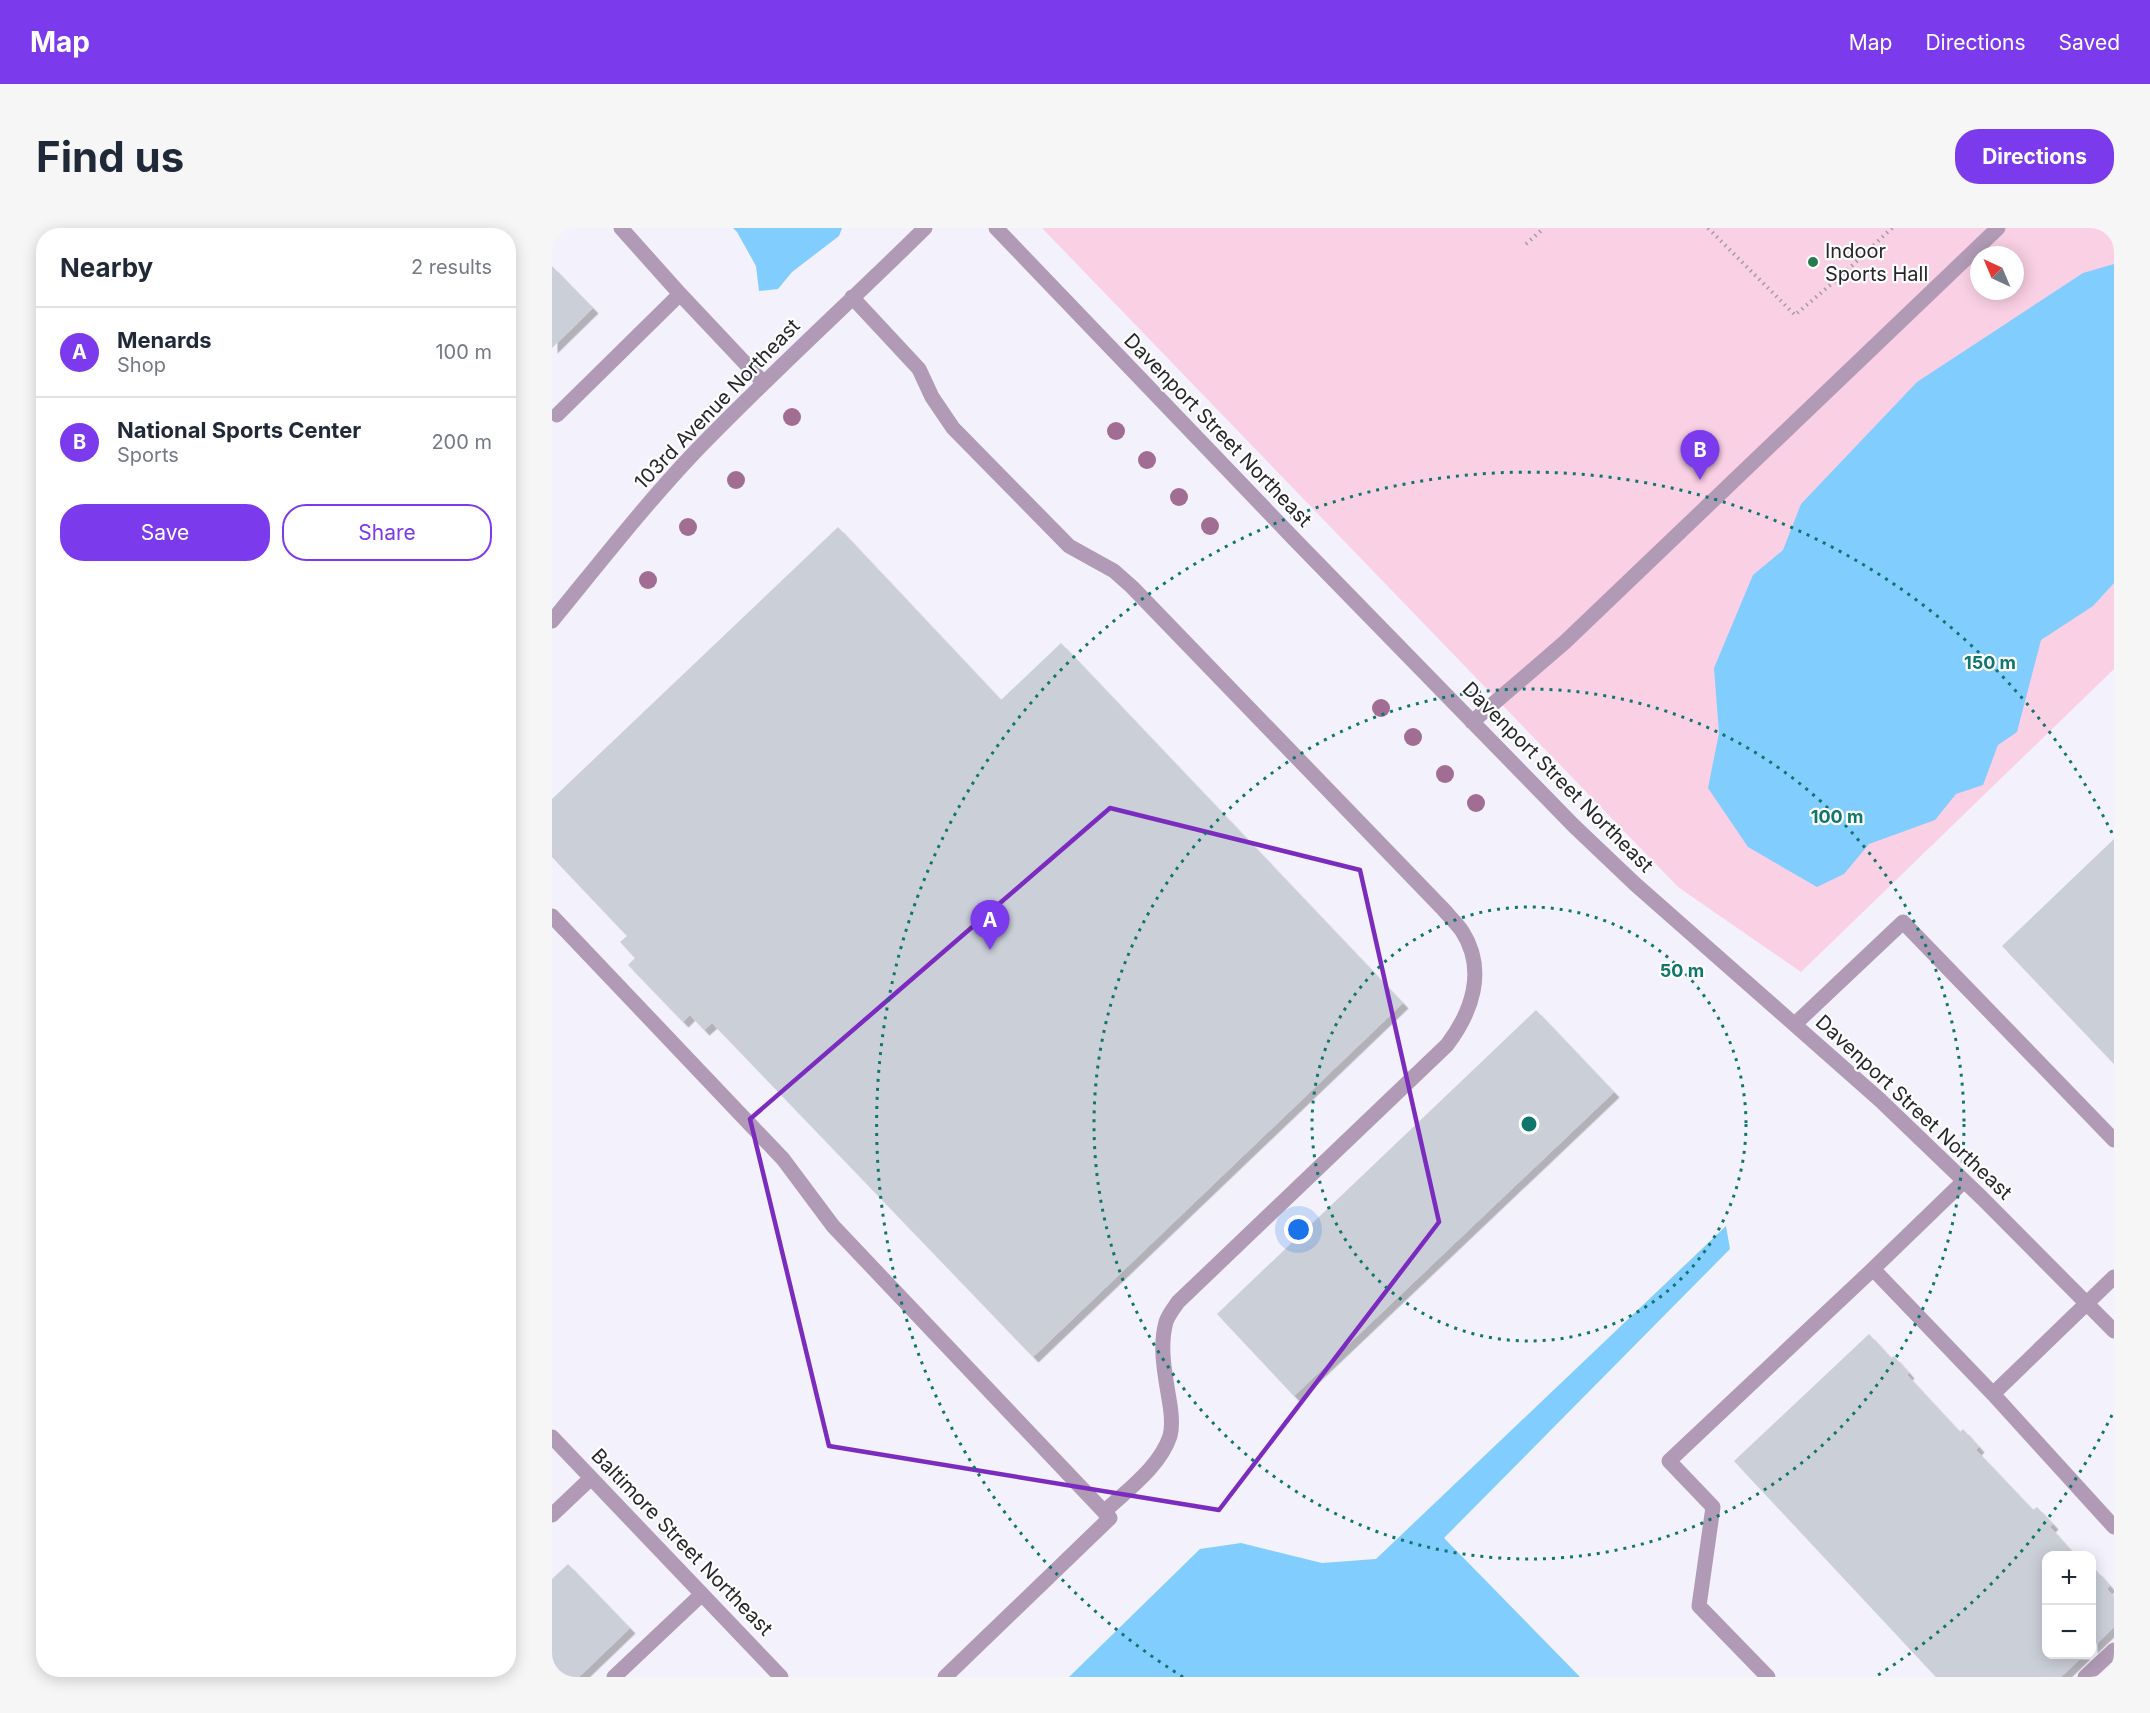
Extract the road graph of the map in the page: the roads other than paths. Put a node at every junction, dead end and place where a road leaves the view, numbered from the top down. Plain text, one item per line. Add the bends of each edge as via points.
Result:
1 (621, 228) edge
2 (924, 228) edge
3 (996, 228) edge
4 (1998, 228) edge
5 (680, 294) junction
6 (852, 297) junction
7 (763, 382) junction
8 (556, 415) dead end
9 (552, 621) edge
10 (1472, 722) junction
11 (552, 916) edge
12 (1795, 1024) junction
13 (2114, 1140) edge
14 (1964, 1181) junction
15 (1873, 1269) junction
16 (2114, 1277) edge
17 (2087, 1303) junction
18 (2114, 1331) edge
19 (1993, 1394) junction
20 (552, 1437) edge
21 (591, 1478) junction
22 (1104, 1512) junction
23 (552, 1515) edge
24 (2114, 1527) edge
25 (702, 1594) junction
26 (2114, 1650) edge
27 (614, 1677) edge
28 (781, 1677) edge
29 (945, 1677) edge
30 (1768, 1677) edge
31 (2085, 1677) edge

1 - 5 street
2 - 6 street, 103rd Avenue Northeast
3 - 10 street, Davenport Street Northeast
4 - 10 street via 1565,642
5 - 7 street
5 - 8 street
6 - 7 street, 103rd Avenue Northeast
6 - 22 street via 920,369 932,397 953,428 1068,546 1114,571 1132,587 1444,910 1462,931 1471,950 1474,988 1469,1009 1447,1045 1178,1302 1167,1320 1162,1360 1171,1412 1170,1435 1147,1471
7 - 9 street, 103rd Avenue Northeast via 630,525
10 - 12 street, Davenport Street Northeast via 1635,884
11 - 22 street via 783,1159 833,1226
12 - 13 street via 1903,922
12 - 14 street, Davenport Street Northeast
14 - 15 street
14 - 17 street, Davenport Street Northeast
15 - 19 street
15 - 30 street via 1670,1461 1713,1507 1699,1606
16 - 17 street
17 - 18 street, Davenport Street Northeast
17 - 19 street
19 - 24 street
20 - 21 street, Baltimore Street Northeast
21 - 23 street
21 - 25 street, Baltimore Street Northeast
22 - 29 street via 1110,1518
25 - 27 street
25 - 28 street, Baltimore Street Northeast
26 - 31 street

